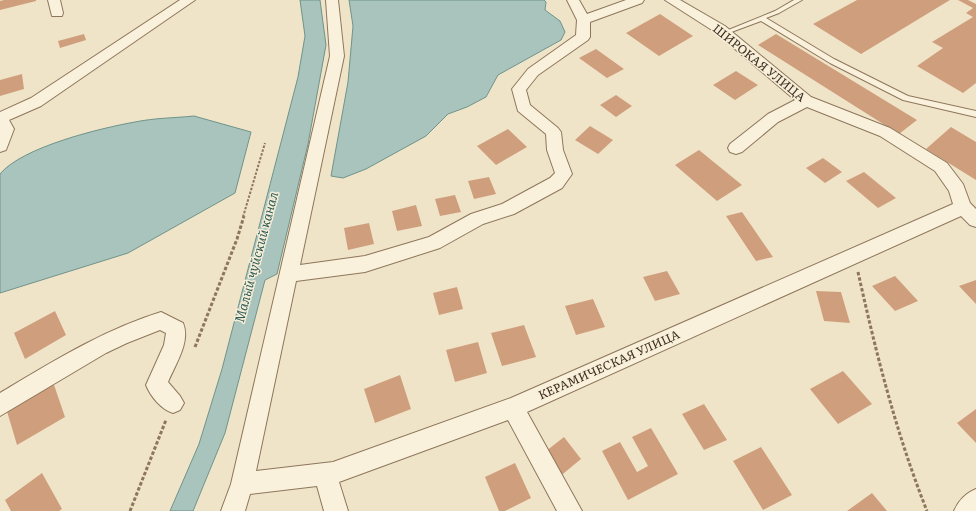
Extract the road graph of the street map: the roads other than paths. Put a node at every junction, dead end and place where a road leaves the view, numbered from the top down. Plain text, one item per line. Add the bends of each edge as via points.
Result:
1 (54, 0) edge
2 (189, 0) edge
3 (332, 0) edge
4 (572, 0) edge
5 (638, 0) edge
6 (671, 0) edge
7 (799, 0) edge
8 (57, 13) dead end
9 (761, 18) junction
10 (584, 20) junction
11 (724, 33) junction
12 (806, 101) junction
13 (976, 114) edge
14 (0, 118) edge
15 (0, 146) edge
16 (736, 148) dead end
17 (970, 214) edge
18 (290, 274) junction
19 (173, 403) road end
20 (0, 405) edge
21 (513, 408) junction
22 (325, 474) junction
23 (242, 484) junction
24 (976, 501) edge
25 (233, 511) edge
26 (336, 511) edge
27 (570, 511) edge
28 (966, 511) edge

1 - 8 street
2 - 14 street via 36,102
3 - 18 street via 337,56
4 - 10 street
5 - 10 street
6 - 11 street, ШИРОКАЯ УЛИЦА
7 - 9 lane
9 - 11 lane
9 - 13 lane via 832,61 906,98
10 - 18 street via 583,37 533,72 519,89 523,107 553,132 555,150 564,174 556,183 508,210 477,219 434,243 365,264
11 - 12 street, ШИРОКАЯ УЛИЦА
12 - 16 street via 773,118
12 - 17 street, ШИРОКАЯ УЛИЦА via 885,132 941,167 957,189
14 - 15 street via 6,129
17 - 21 street, КЕРАМИЧЕСКАЯ УЛИЦА via 854,256
18 - 23 street
19 - 20 street via 156,385 174,346 176,329 160,321 140,326
21 - 22 street, КЕРАМИЧЕСКАЯ УЛИЦА
21 - 27 street
22 - 23 street, КЕРАМИЧЕСКАЯ УЛИЦА
22 - 26 street
23 - 25 street
24 - 28 street

